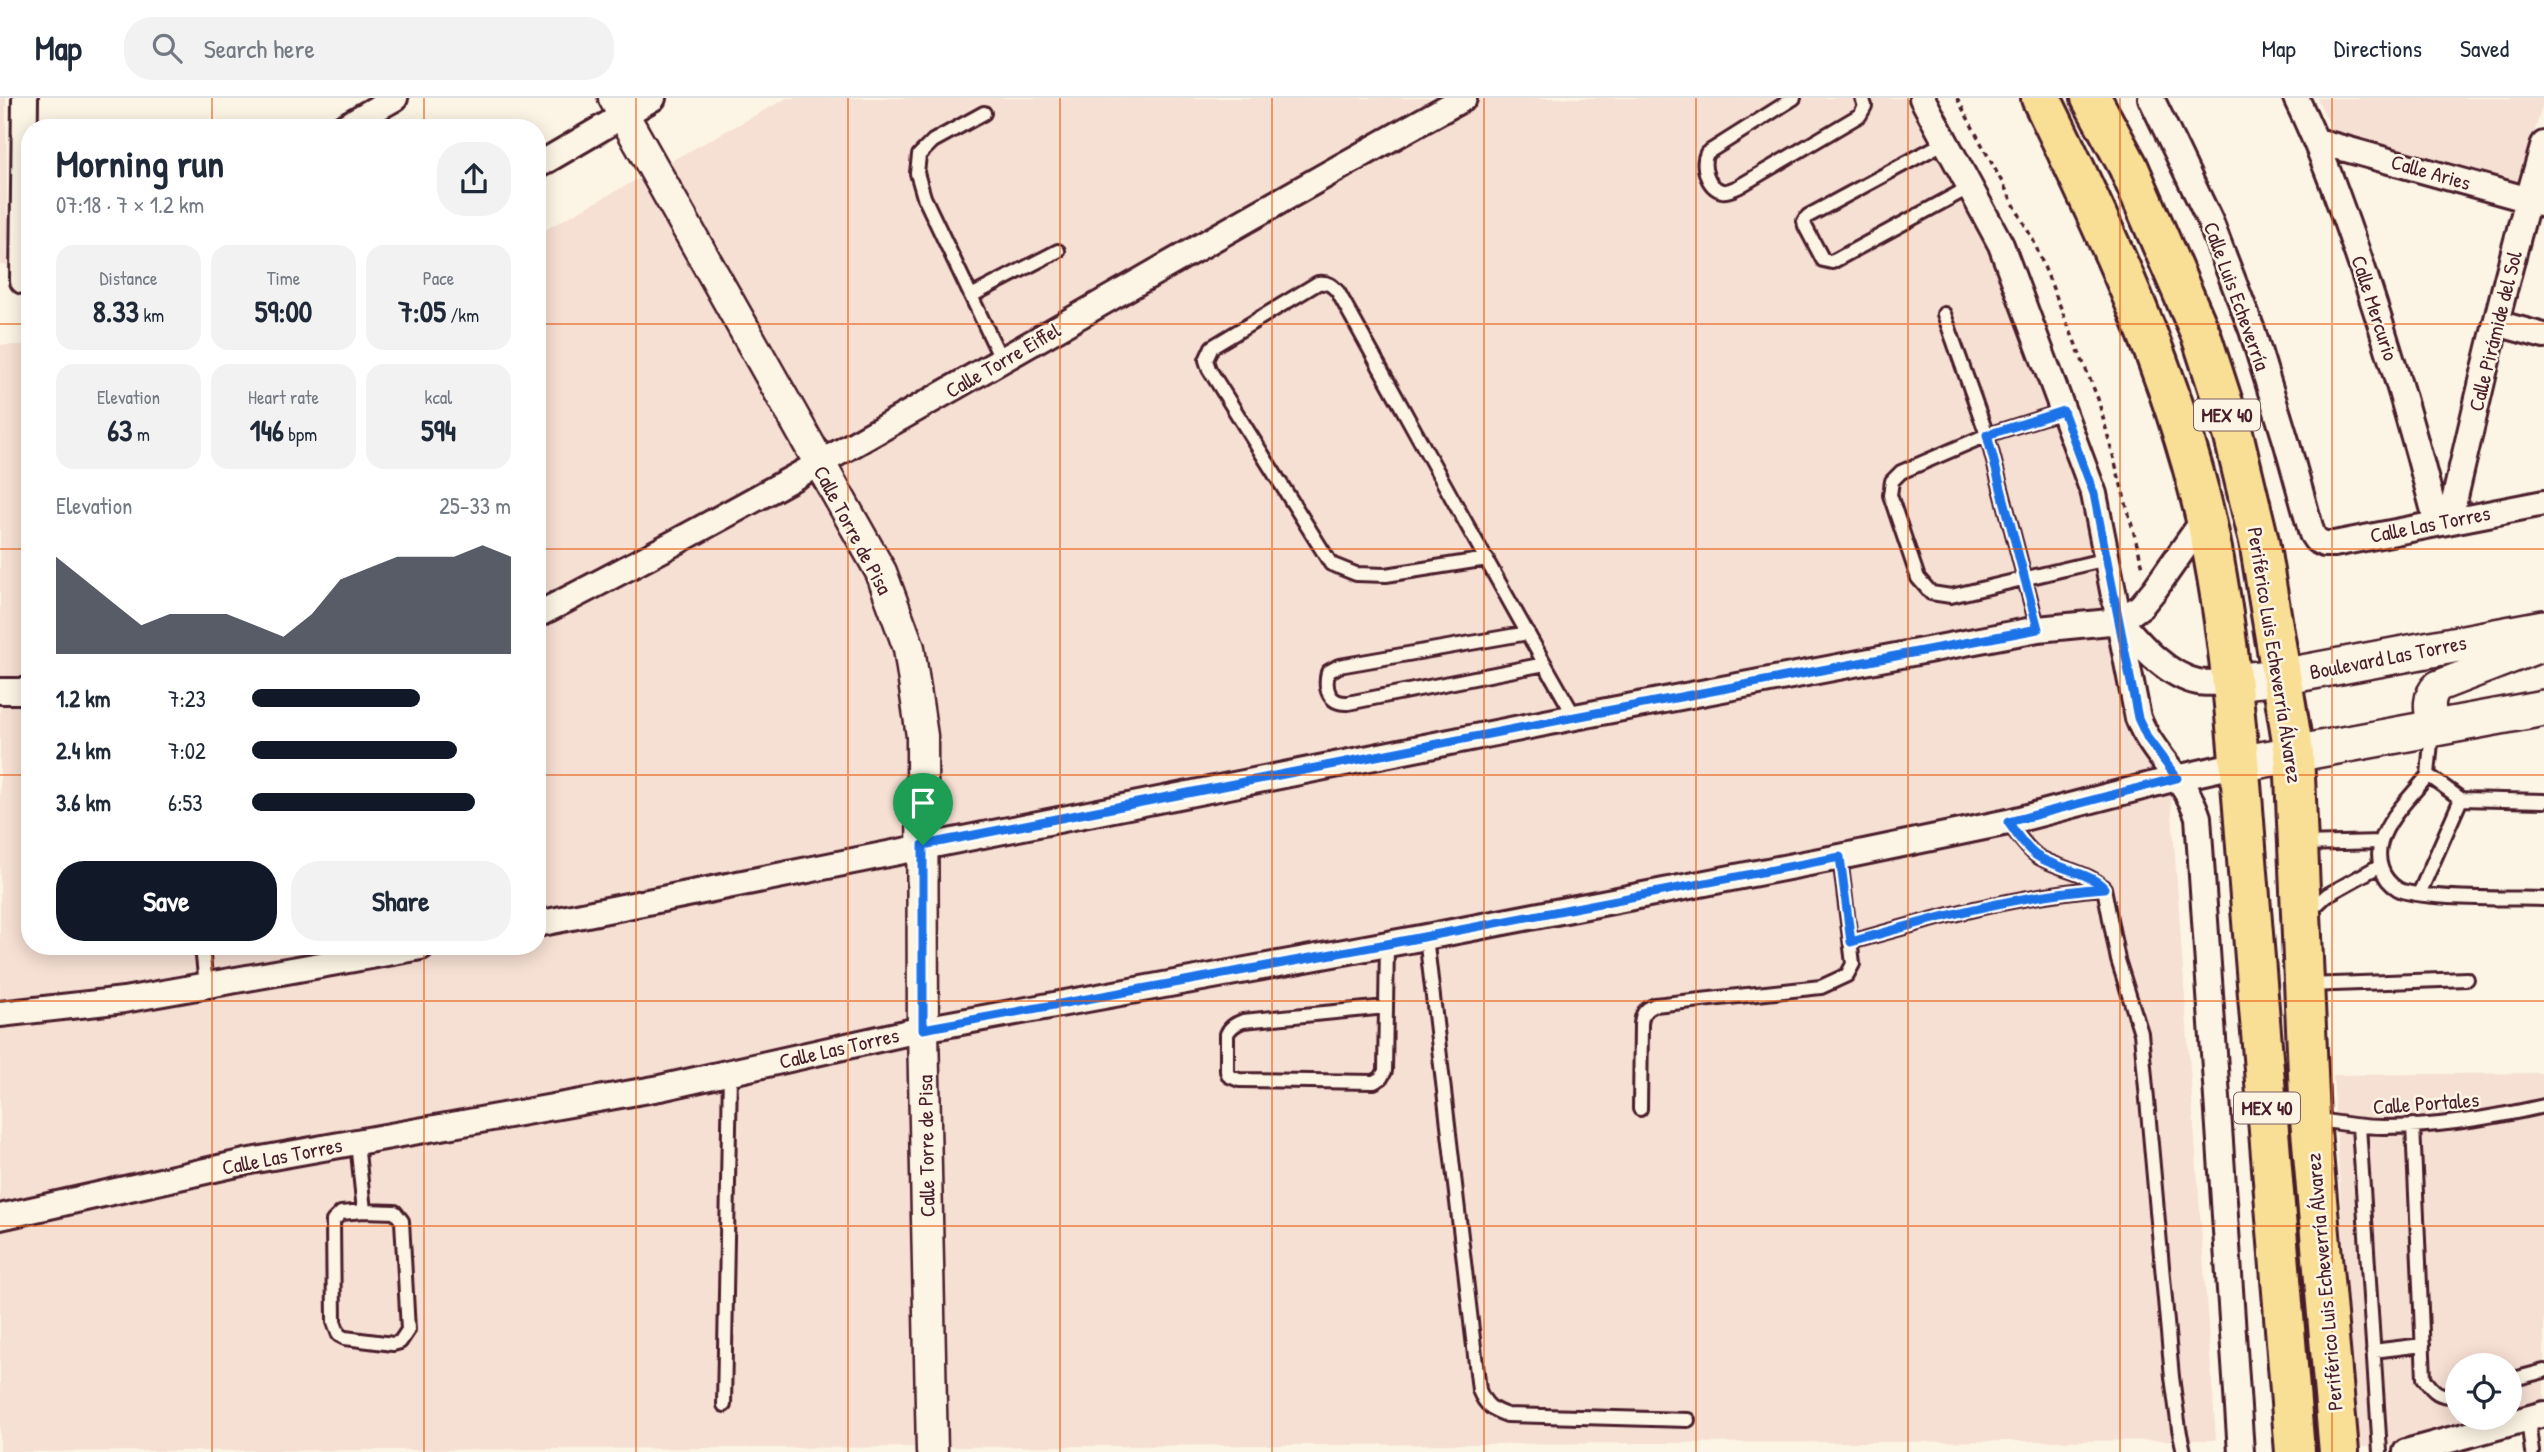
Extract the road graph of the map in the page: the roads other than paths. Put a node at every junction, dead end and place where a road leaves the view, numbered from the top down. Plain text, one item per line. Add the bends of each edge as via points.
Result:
1 (25, 98) edge
2 (395, 98) edge
3 (653, 98) edge
4 (1794, 98) edge
5 (1862, 98) edge
6 (1922, 98) edge
7 (2040, 98) edge
8 (2091, 98) edge
9 (2151, 98) edge
10 (2297, 98) edge
11 (1460, 99) edge
12 (619, 106) edge
13 (985, 113) dead end
14 (26, 119) edge
15 (358, 119) edge
16 (1947, 141) junction
17 (2317, 141) junction
18 (2544, 144) edge
19 (546, 159) edge
20 (1970, 187) junction
21 (2536, 202) edge
22 (21, 240) edge
23 (1058, 251) dead end
24 (18, 281) edge
25 (971, 296) junction
26 (1944, 314) dead end
27 (2496, 323) junction
28 (2544, 336) edge
29 (1002, 360) junction
30 (2063, 411) junction
31 (1987, 435) junction
32 (819, 465) junction
33 (2544, 503) edge
34 (2205, 519) junction
35 (2443, 521) junction
36 (2316, 540) joint
37 (1487, 559) junction
38 (2107, 559) junction
39 (2025, 579) junction
40 (546, 610) edge
41 (2120, 621) junction
42 (2544, 628) edge
43 (2038, 629) junction
44 (1528, 633) junction
45 (2544, 645) edge
46 (1545, 664) junction
47 (2289, 679) junction
48 (2231, 682) junction
49 (0, 691) edge
50 (21, 691) edge
51 (2544, 708) edge
52 (1575, 717) junction
53 (2432, 730) junction
54 (2353, 744) junction
55 (2294, 753) junction
56 (2239, 764) junction
57 (2428, 775) junction
58 (2177, 778) junction
59 (2461, 799) junction
60 (2544, 801) edge
61 (2008, 822) junction
62 (2299, 835) junction
63 (2381, 842) junction
64 (923, 845) junction
65 (1840, 857) junction
66 (2379, 866) junction
67 (2104, 888) junction
68 (2418, 894) junction
69 (2544, 899) edge
70 (2302, 919) junction
71 (546, 922) edge
72 (1426, 937) junction
73 (1851, 942) junction
74 (1387, 944) junction
75 (203, 955) edge
76 (376, 955) edge
77 (2468, 979) dead end
78 (206, 985) junction
79 (2304, 985) junction
80 (1386, 1007) junction
81 (0, 1014) edge
82 (923, 1029) junction
83 (730, 1072) junction
84 (2544, 1106) edge
85 (1640, 1109) dead end
86 (2310, 1119) junction
87 (2413, 1125) junction
88 (2359, 1126) junction
89 (357, 1142) junction
90 (364, 1211) junction
91 (0, 1217) edge
92 (2423, 1345) junction
93 (2373, 1351) junction
94 (2544, 1371) edge
95 (2522, 1377) edge
96 (2445, 1395) edge
97 (724, 1405) dead end
98 (2536, 1417) edge
99 (1688, 1420) dead end
100 (932, 1452) edge
101 (2184, 1452) edge
102 (2241, 1452) edge
103 (2295, 1452) edge
104 (2339, 1452) edge
105 (2380, 1452) edge
106 (2406, 1452) edge
107 (2532, 1452) edge

1 - 14 street
2 - 15 street
3 - 12 street
4 - 5 lane via 1707,153 1704,170 1712,185 1720,191 1738,187 1860,115 1865,107
6 - 16 street
7 - 34 highway, Periférico Luis Echeverría Álvarez / MEX 40 via 2104,226 2169,388
8 - 47 highway, Periférico Luis Echeverría Álvarez / MEX 40 via 2128,166 2190,311 2234,437
9 - 36 street, Calle Luis Echeverría via 2210,221 2252,330 2307,523
10 - 17 street, Calle Mercurio
11 - 29 street, Calle Torre Eiffel
12 - 19 street
12 - 32 street, Calle Torre de Pisa
13 - 25 lane via 933,141 919,155 917,173
16 - 20 street
16 - 20 lane via 1808,216 1805,226 1822,260 1832,262
17 - 21 street, Calle Aries
17 - 35 street, Calle Mercurio
18 - 21 street, Calle Pirámide del Sol
20 - 30 street via 2001,245
21 - 27 street, Calle Pirámide del Sol
22 - 24 street
23 - 25 lane
25 - 29 lane
26 - 31 lane
27 - 28 street
27 - 35 street, Calle Pirámide del Sol
29 - 32 street, Calle Torre Eiffel
30 - 31 lane
30 - 38 street via 2094,494
31 - 39 lane
31 - 39 lane via 1902,472 1892,481 1890,495 1918,578 1931,593 1951,596
32 - 40 street, Calle Torre Eiffel
32 - 64 street, Calle Torre de Pisa via 881,572 909,648 922,736
33 - 35 street, Calle Las Torres
34 - 41 street via 2141,606
34 - 48 highway, Periférico Luis Echeverría Álvarez / MEX 40
35 - 36 street, Calle Las Torres via 2334,544
37 - 37 lane via 1386,575 1356,574 1332,564 1209,369 1206,360 1212,346 1318,283 1332,285
37 - 44 lane
38 - 39 lane
38 - 41 street
39 - 43 lane
41 - 43 street
41 - 48 street via 2184,677
41 - 58 street via 2138,718
42 - 47 main road, Boulevard Las Torres
43 - 52 street
44 - 46 lane
44 - 46 lane via 1339,666 1328,673 1326,682 1331,698 1348,703
45 - 53 street via 2438,686 2429,703
46 - 52 lane
47 - 48 main road, Boulevard Las Torres
47 - 55 highway, Periférico Luis Echeverría Álvarez / MEX 40
47 - 56 highway via 2256,718
48 - 56 highway, Periférico Luis Echeverría Álvarez / MEX 40
49 - 50 street
51 - 53 main road
52 - 64 street
53 - 54 main road
53 - 57 lane
54 - 55 main road
54 - 62 main road via 2325,762 2306,785
55 - 56 main road, Calle Las Torres
55 - 62 highway, Periférico Luis Echeverría Álvarez / MEX 40
56 - 58 street, Calle Las Torres
56 - 103 highway, Periférico Luis Echeverría Álvarez / MEX 40
57 - 59 lane
57 - 63 lane
58 - 61 street, Calle Las Torres
58 - 102 street via 2198,817
59 - 60 lane
59 - 68 lane
61 - 65 street, Calle Las Torres
61 - 67 lane via 2039,858
62 - 63 lane
62 - 70 highway, Periférico Luis Echeverría Álvarez / MEX 40
63 - 66 lane
64 - 71 street
64 - 82 street, Calle Torre de Pisa
65 - 72 street, Calle Las Torres
65 - 73 lane
66 - 68 lane via 2398,889
66 - 70 lane via 2327,895
67 - 73 lane via 2019,898
67 - 101 lane via 2118,960 2141,1033 2172,1377
68 - 69 lane
70 - 79 highway, Periférico Luis Echeverría Álvarez / MEX 40
72 - 74 street, Calle Las Torres
72 - 99 lane via 1484,1402 1507,1415
73 - 85 lane via 1853,964 1847,975 1821,987 1647,1008 1641,1024
74 - 80 lane
74 - 82 street, Calle Las Torres
75 - 78 lane
76 - 78 street
77 - 79 lane
78 - 81 street
79 - 86 highway, Periférico Luis Echeverría Álvarez / MEX 40
80 - 80 lane via 1236,1024 1227,1034 1229,1076 1239,1080 1374,1082 1385,1071
82 - 83 street, Calle Las Torres
82 - 100 street, Calle Torre de Pisa
83 - 89 street, Calle Las Torres
83 - 97 lane
84 - 87 lane, Calle Portales
86 - 88 lane, Calle Portales
86 - 104 highway, Periférico Luis Echeverría Álvarez / MEX 40
87 - 88 lane, Calle Portales
87 - 92 lane
88 - 93 lane
89 - 90 lane
89 - 91 street, Calle Las Torres
90 - 90 lane via 395,1212 402,1221 408,1330 393,1344 345,1338 334,1322 333,1221 341,1213
92 - 93 lane
92 - 96 lane via 2424,1378 2431,1390
93 - 105 lane
94 - 95 lane
98 - 106 street
98 - 107 lane

